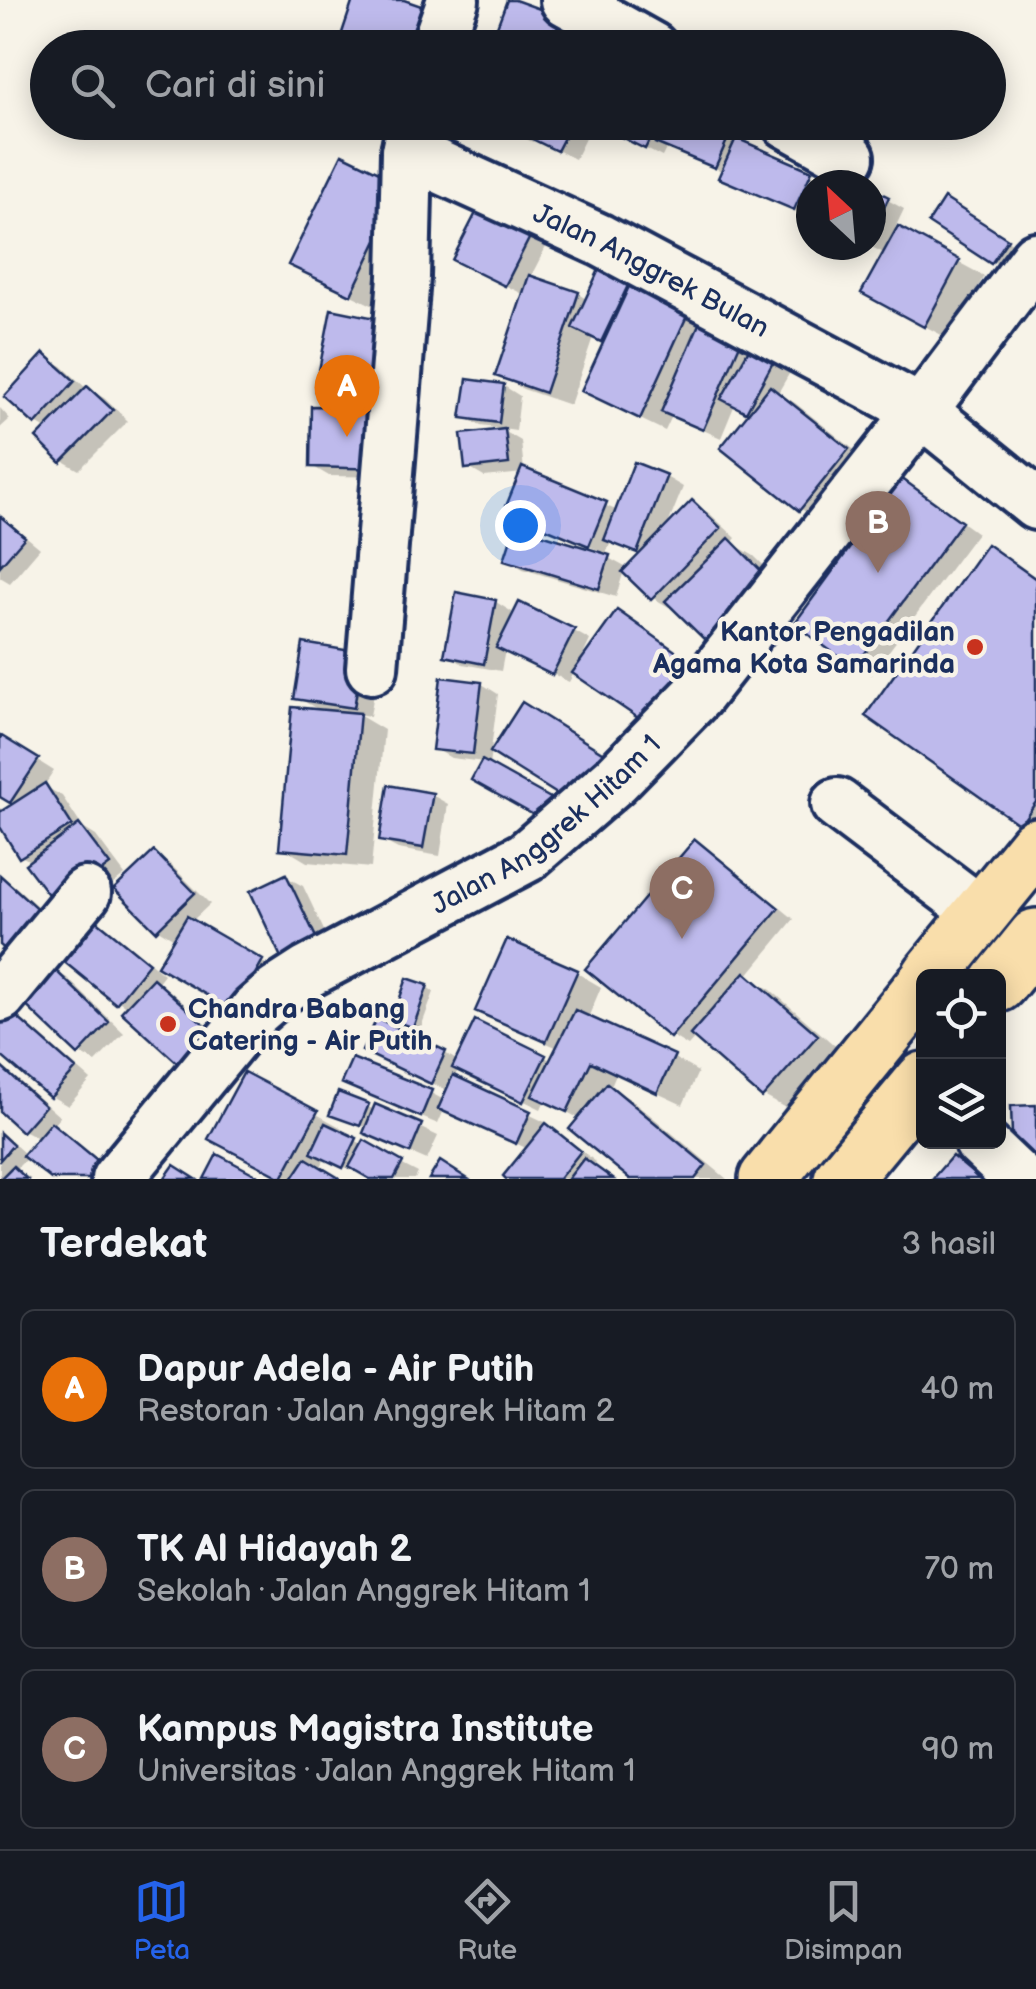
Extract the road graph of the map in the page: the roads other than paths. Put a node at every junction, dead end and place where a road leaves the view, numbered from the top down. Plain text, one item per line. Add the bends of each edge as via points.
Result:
1 (453, 0) edge
2 (566, 0) edge
3 (442, 30) edge
4 (620, 30) edge
5 (410, 140) edge
6 (414, 140) edge
7 (819, 140) edge
8 (849, 157) dead end
9 (1036, 258) edge
10 (921, 411) junction
11 (1036, 504) edge
12 (372, 668) dead end
13 (837, 804) dead end
14 (1036, 846) edge
15 (84, 893) dead end
16 (980, 913) junction
17 (1036, 936) edge
18 (936, 969) edge
19 (1006, 974) edge
20 (916, 995) edge
21 (0, 996) edge
22 (916, 1091) edge
23 (987, 1149) edge
24 (118, 1179) edge
25 (767, 1179) edge
26 (842, 1179) edge
27 (1019, 1179) edge

1 - 3 street
2 - 4 street
5 - 12 street
6 - 10 street, Jalan Anggrek Bulan
7 - 8 street
9 - 10 street, Jalan Anggrek Hitam 1
10 - 11 street, Jalan Anggrek Bulan
10 - 24 street, Jalan Anggrek Hitam 1 via 697,696 616,780 526,857 277,992
13 - 16 street
14 - 16 highway
15 - 21 street
16 - 18 highway
17 - 19 highway
20 - 25 highway
22 - 26 highway
23 - 27 street

